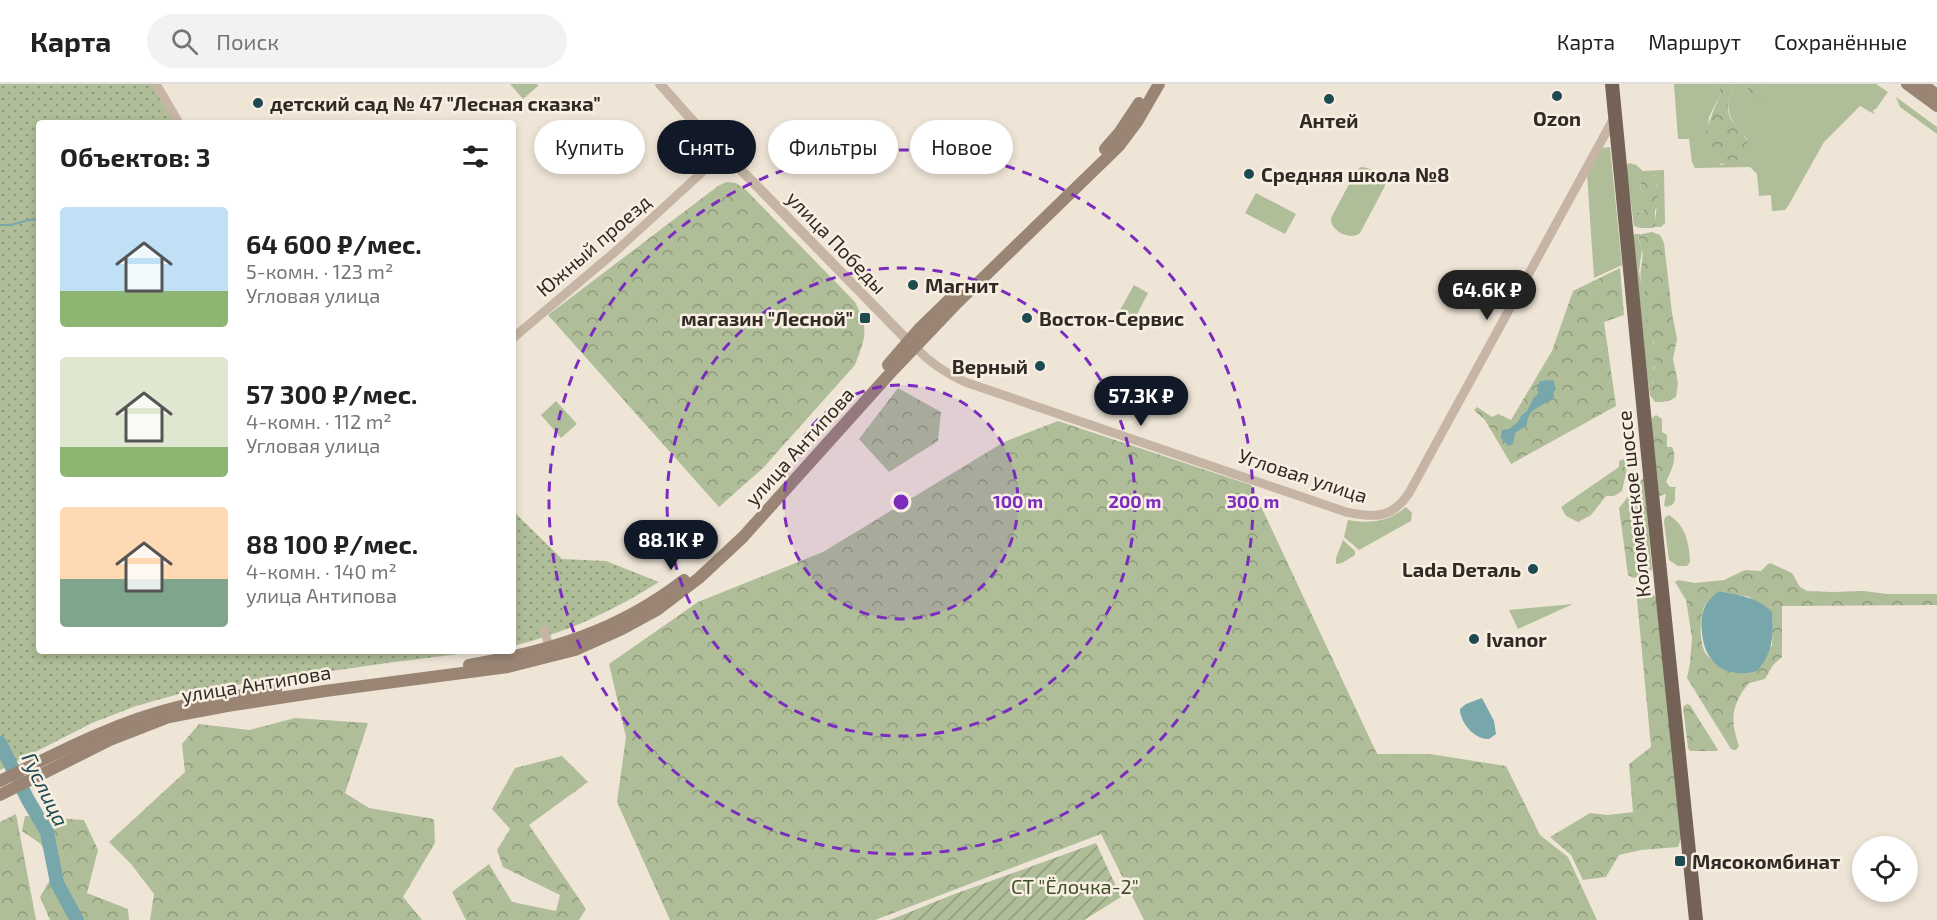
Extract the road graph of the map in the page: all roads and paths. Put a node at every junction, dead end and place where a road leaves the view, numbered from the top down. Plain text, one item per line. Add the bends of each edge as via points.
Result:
1 (156, 84) edge
2 (660, 84) edge
3 (1150, 84) edge
4 (1159, 84) edge
5 (1612, 84) edge
6 (1907, 84) edge
7 (1922, 84) edge
8 (1937, 95) edge
9 (1937, 106) edge
10 (1616, 114) junction
11 (177, 120) edge
12 (692, 120) edge
13 (700, 174) edge
14 (744, 174) edge
15 (516, 335) edge
16 (912, 344) junction
17 (544, 630) dead end
18 (550, 649) junction
19 (33, 772) junction
20 (0, 781) edge
21 (1, 795) edge
22 (1696, 920) edge

1 - 11 street
2 - 12 street, улица Победы
3 - 16 main road, улица Антипова via 1104,150 920,328
4 - 16 main road, улица Антипова via 1119,146
5 - 10 main road, Коломенское шоссе
6 - 9 main road
7 - 8 main road
10 - 16 street, Угловая улица via 1412,487 1400,506 1386,514 1346,512 965,382 929,362
10 - 22 main road, Коломенское шоссе
13 - 15 street, Южный проезд
14 - 16 street, улица Победы
16 - 18 main road, улица Антипова via 699,568 672,590 623,619
16 - 19 main road, улица Антипова via 722,558 673,599 622,629 575,650 508,667 170,717
17 - 18 street
18 - 19 main road, улица Антипова via 470,665 176,707 119,725
19 - 20 main road, улица Антипова
19 - 21 main road, улица Антипова

